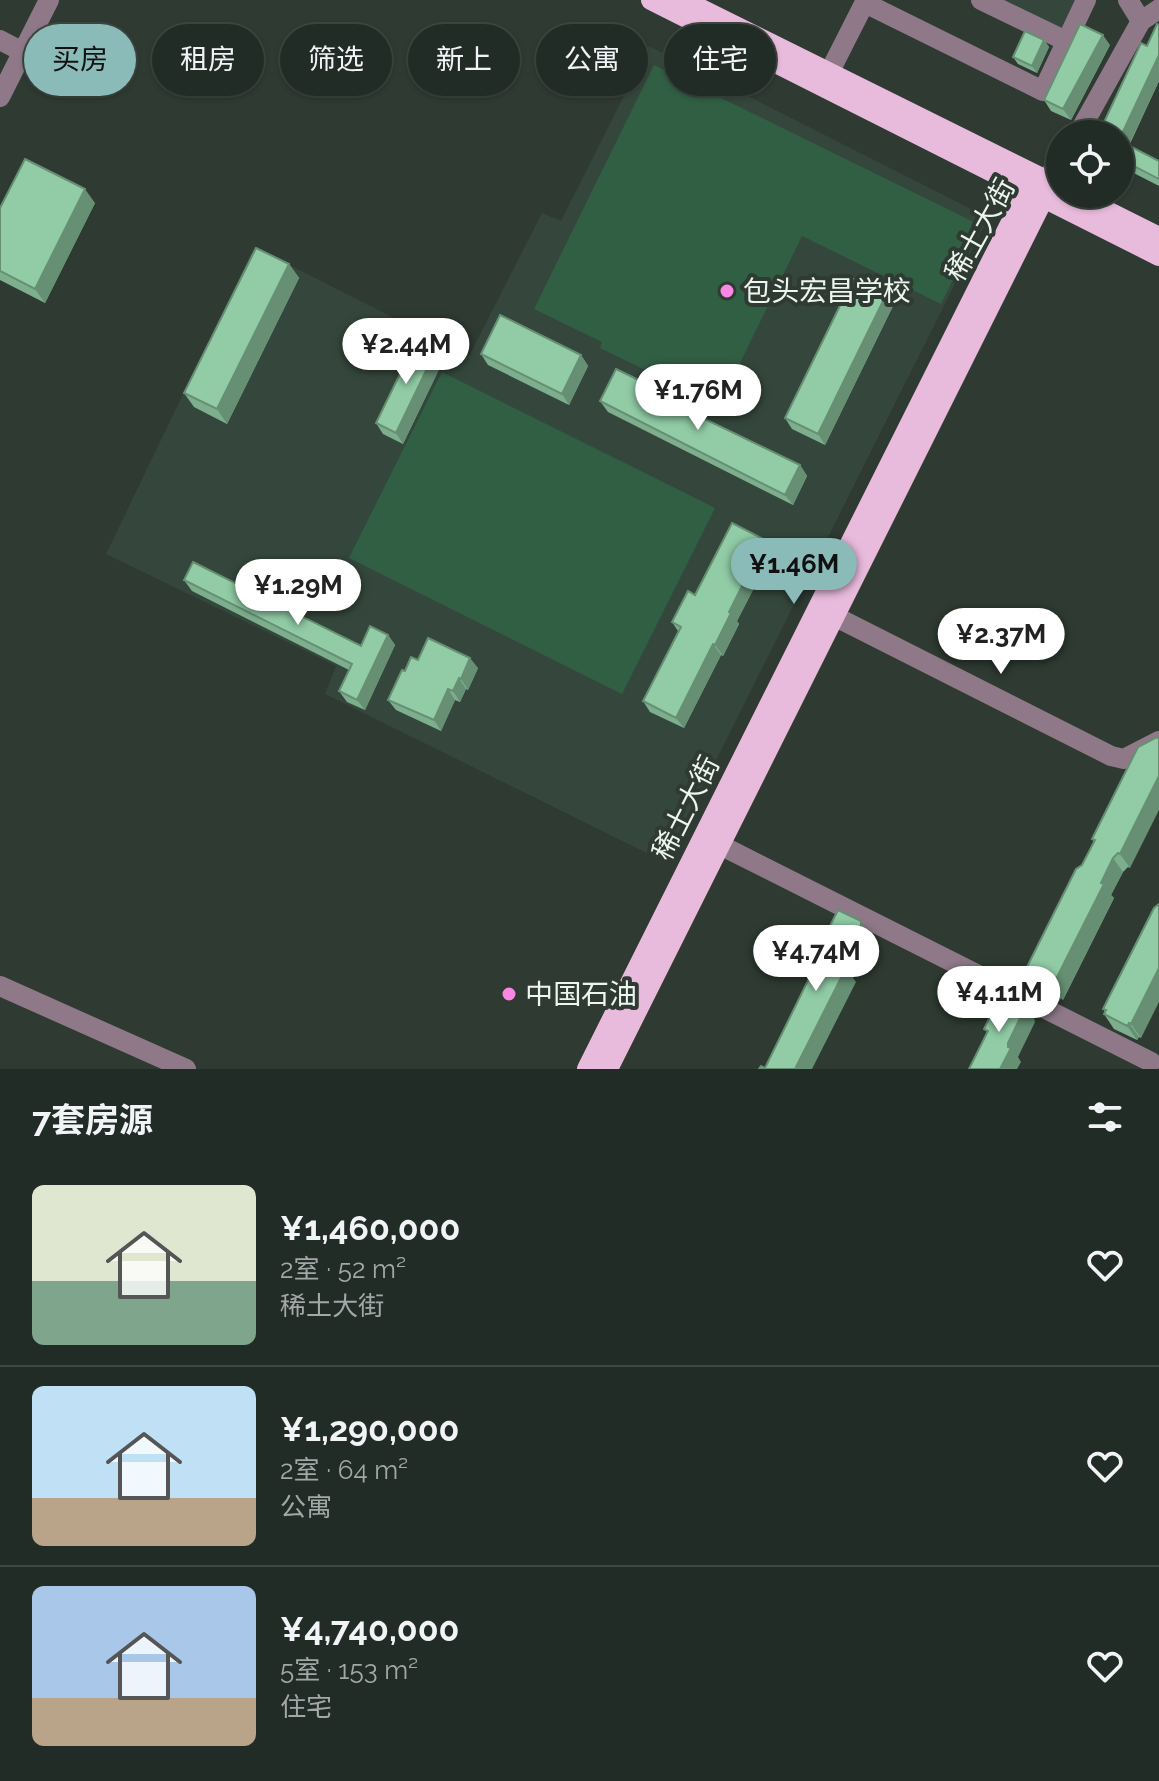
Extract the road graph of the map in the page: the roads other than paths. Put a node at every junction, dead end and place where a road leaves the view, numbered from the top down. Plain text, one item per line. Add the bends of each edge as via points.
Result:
1 (49, 0) edge
2 (651, 0) edge
3 (683, 0) edge
4 (981, 0) edge
5 (1086, 0) edge
6 (1128, 0) edge
7 (866, 1) edge
8 (1159, 9) edge
9 (1141, 21) junction
10 (0, 40) edge
11 (1066, 41) junction
12 (23, 52) junction
13 (829, 73) junction
14 (0, 97) edge
15 (1086, 120) edge
16 (1044, 189) edge
17 (1101, 208) edge
18 (1159, 237) edge
19 (1159, 256) edge
20 (834, 616) junction
21 (1159, 741) edge
22 (720, 845) junction
23 (0, 986) edge
24 (1153, 1059) edge
25 (613, 1067) edge
26 (186, 1069) edge
27 (587, 1069) edge

1 - 12 street
2 - 16 main road
3 - 13 main road
4 - 11 street
5 - 11 street
6 - 9 street
7 - 11 street via 1043,91
7 - 13 street
8 - 9 street
9 - 15 street
10 - 12 street
12 - 14 street
13 - 16 main road
16 - 19 main road
16 - 20 main road, 稀土大街
16 - 27 main road, 稀土大街
17 - 18 main road
20 - 21 street via 1111,756 1124,759
20 - 22 main road, 稀土大街
22 - 24 street
22 - 25 main road, 稀土大街
23 - 26 street

